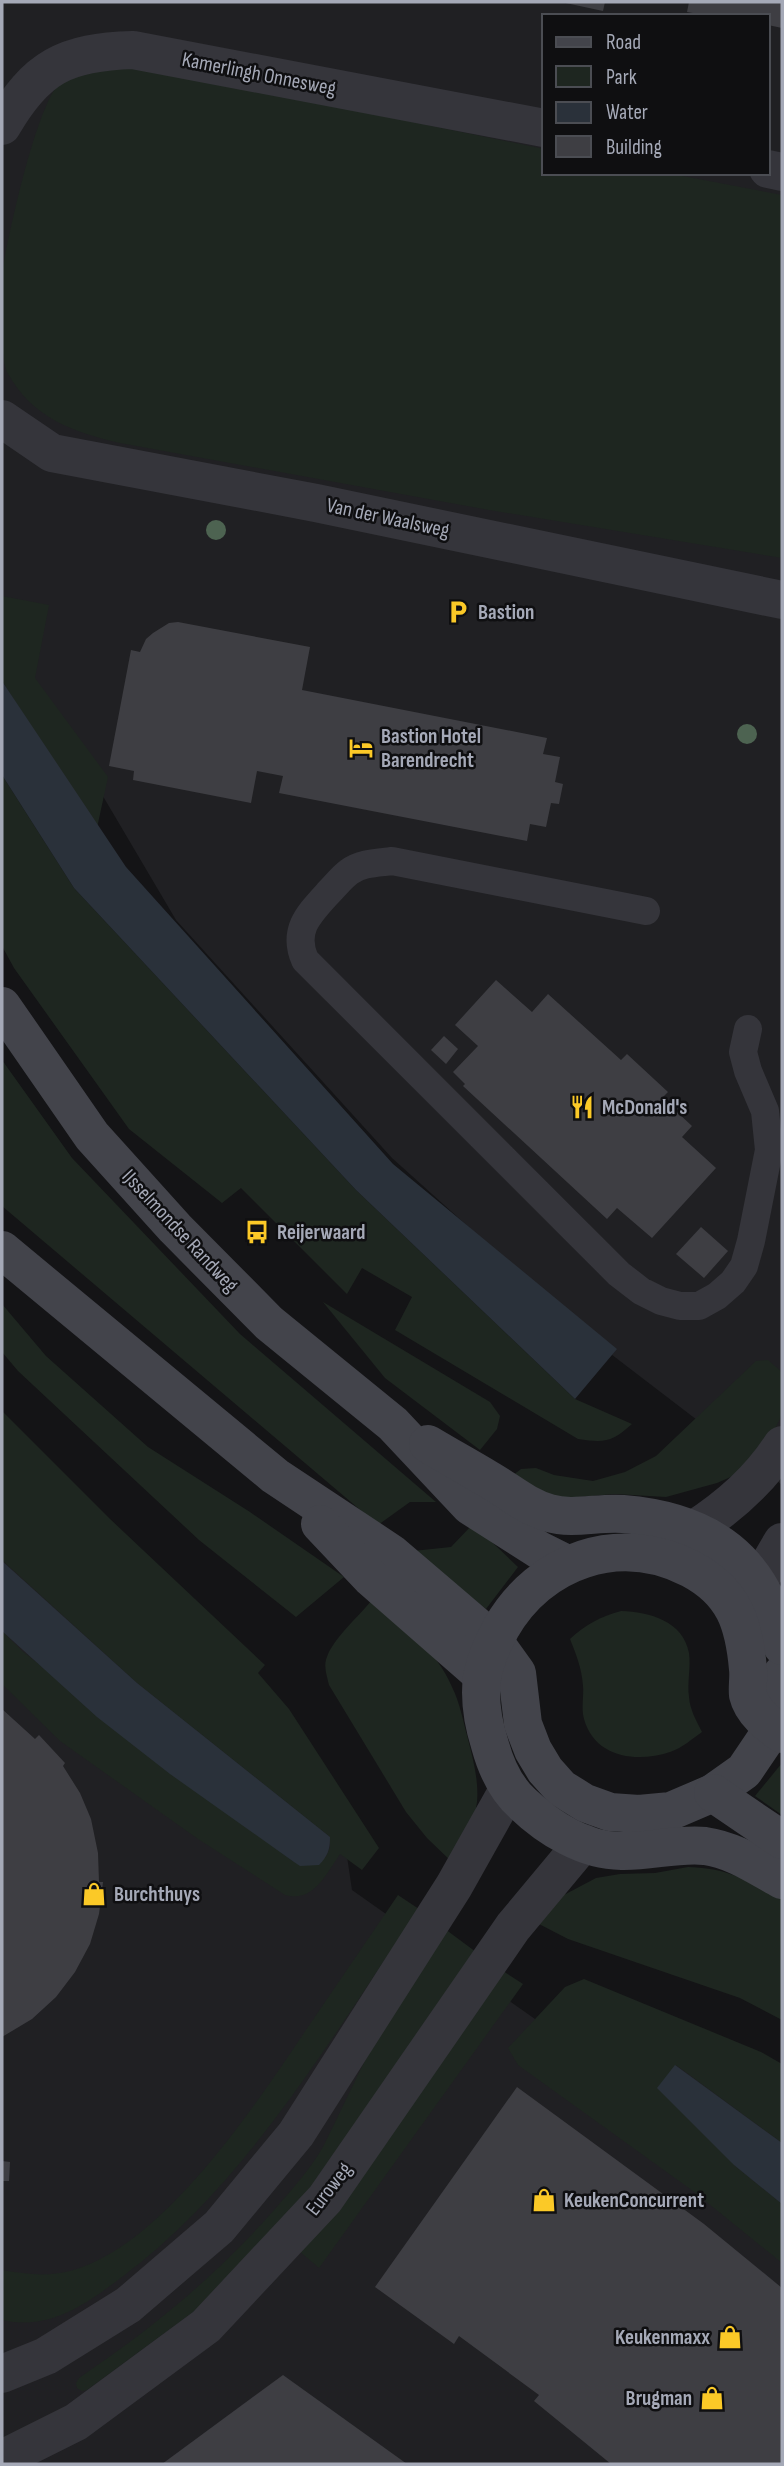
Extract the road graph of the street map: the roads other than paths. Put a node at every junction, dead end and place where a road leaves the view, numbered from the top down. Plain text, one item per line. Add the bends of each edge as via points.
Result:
1 (2, 127) edge
2 (542, 128) edge
3 (2, 419) edge
4 (782, 600) edge
5 (646, 911) dead end
6 (2, 1006) edge
7 (748, 1029) dead end
8 (2, 1250) edge
9 (393, 1424) junction
10 (782, 1445) edge
11 (693, 1530) junction
12 (782, 1542) edge
13 (656, 1555) junction
14 (567, 1564) junction
15 (758, 1583) junction
16 (782, 1646) edge
17 (488, 1658) junction
18 (780, 1705) edge
19 (509, 1788) junction
20 (713, 1793) junction
21 (610, 1812) junction
22 (782, 1840) edge
23 (583, 1843) junction
24 (782, 1880) edge
25 (2, 2374) edge
26 (2, 2459) edge

1 - 2 street, Kamerlingh Onnesweg via 45,72 101,51 133,50
3 - 4 street, Van der Waalsweg via 52,453
5 - 7 lane via 392,861 369,863 349,872 310,913 299,946 305,960 619,1274 641,1291 680,1306 699,1306 733,1282 744,1266 751,1241 769,1150 765,1111 743,1052
6 - 9 main road, IJsselmondse Randweg via 92,1136 175,1228 269,1323
8 - 17 main road via 275,1476 391,1553
9 - 11 main road, IJsselmondse Randweg via 529,1506 572,1516 622,1514
9 - 14 main road, IJsselmondse Randweg via 470,1506
10 - 11 street via 727,1507
11 - 13 main road
11 - 15 main road, IJsselmondse Randweg via 741,1560
12 - 15 street
13 - 14 main road via 619,1553
13 - 18 main road via 690,1569 725,1594 742,1626 748,1696 755,1711
14 - 17 main road via 517,1603
15 - 16 main road, IJsselmondse Randweg via 770,1603
17 - 19 main road via 481,1700 485,1730
17 - 21 main road via 517,1673 523,1724 545,1770 561,1788
18 - 20 main road via 744,1771
19 - 23 main road via 534,1814
19 - 25 street via 454,1886 296,2134 219,2227 128,2305 46,2356
20 - 21 main road via 671,1811
20 - 22 main road
21 - 23 main road
23 - 24 main road via 620,1852 702,1846 722,1849
23 - 26 street, Euroweg via 513,1927 325,2199 206,2326 76,2422

